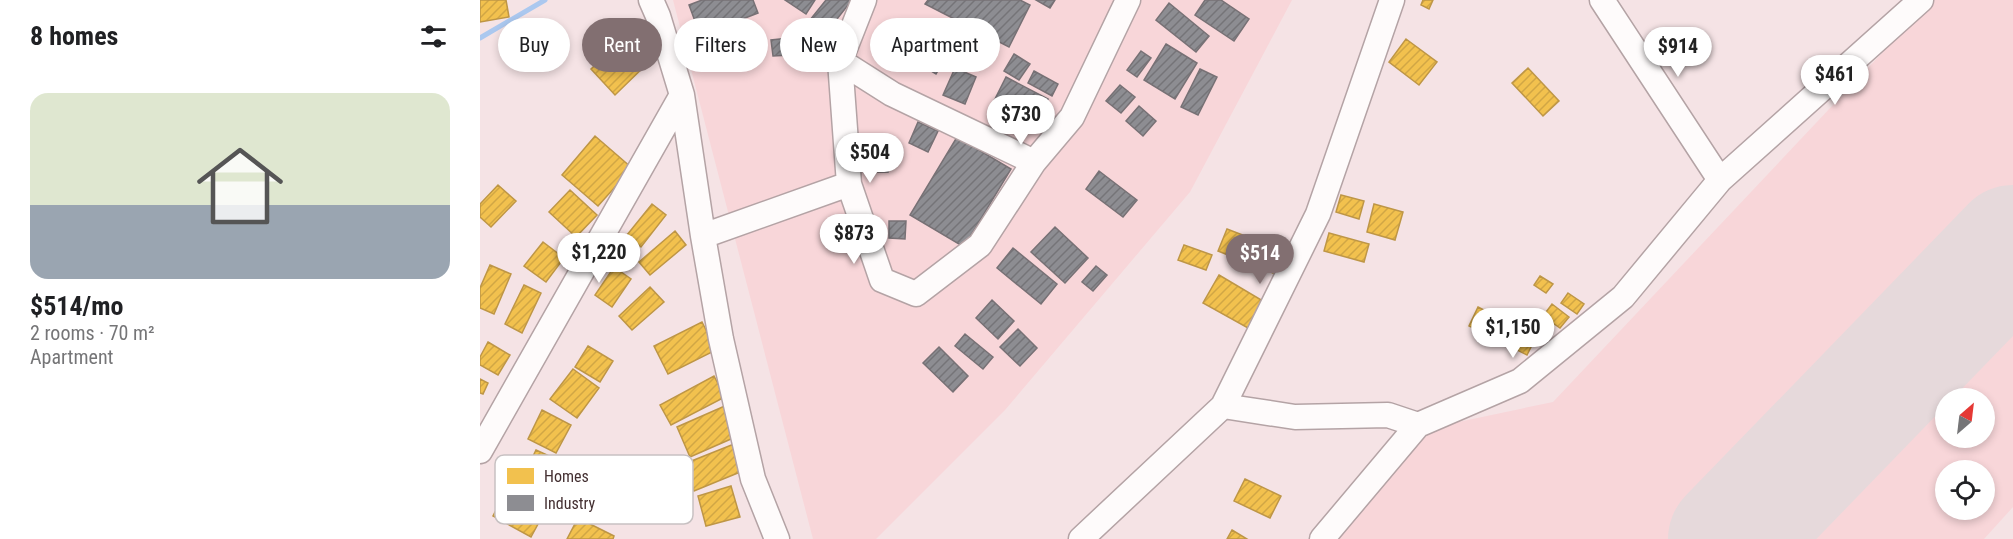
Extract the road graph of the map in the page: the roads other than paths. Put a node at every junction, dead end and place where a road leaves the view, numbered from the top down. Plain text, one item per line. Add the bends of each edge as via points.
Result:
1 (651, 0) edge
2 (864, 0) edge
3 (1128, 0) edge
4 (1392, 0) edge
5 (1602, 0) edge
6 (1921, 0) edge
7 (857, 18) edge
8 (841, 72) edge
9 (857, 72) edge
10 (682, 95) junction
11 (1034, 162) junction
12 (1720, 180) junction
13 (849, 184) junction
14 (703, 236) junction
15 (1223, 406) junction
16 (1418, 425) junction
17 (480, 451) edge
18 (777, 539) edge
19 (1080, 539) edge
20 (1322, 539) edge

1 - 10 street
2 - 7 street
3 - 11 street via 1072,117
4 - 15 street via 1318,214
5 - 12 street
6 - 12 street
8 - 13 street
9 - 11 street via 892,94
10 - 14 street
10 - 17 street
11 - 13 street via 980,246 915,294 882,280
12 - 16 street via 1623,297 1520,381
13 - 14 street
14 - 18 street via 753,479
15 - 16 street via 1295,417 1388,415
15 - 19 street
16 - 20 street

